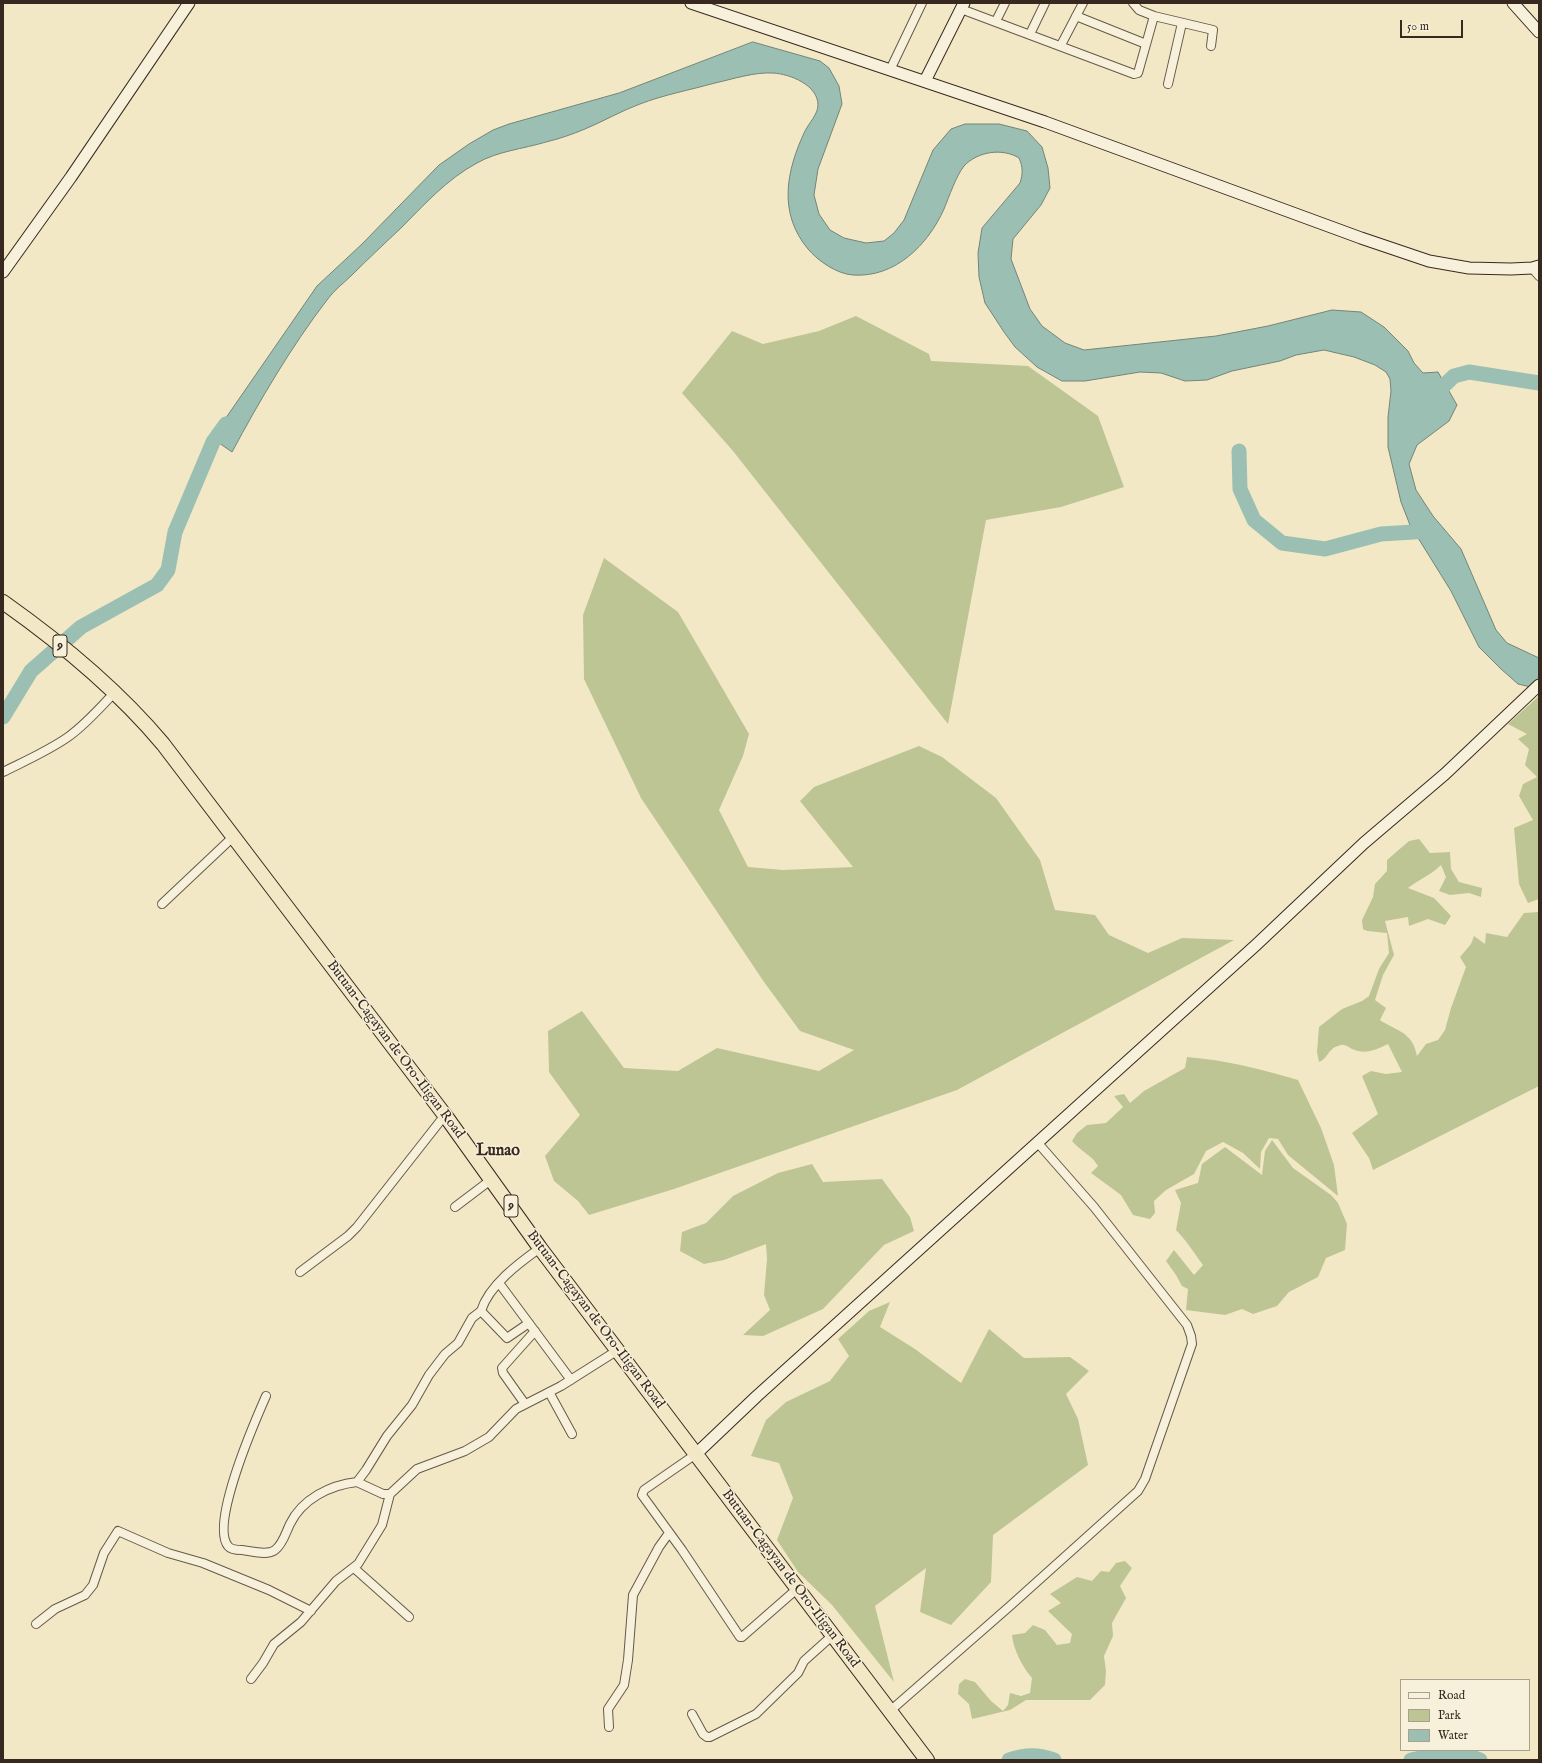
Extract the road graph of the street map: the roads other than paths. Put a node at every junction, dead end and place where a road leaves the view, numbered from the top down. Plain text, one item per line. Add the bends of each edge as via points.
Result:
1 (189, 3) edge
2 (690, 3) edge
3 (922, 3) edge
4 (1005, 3) edge
5 (1045, 3) edge
6 (1083, 3) edge
7 (1133, 3) edge
8 (1513, 3) edge
9 (962, 6) edge
10 (1076, 16) junction
11 (1154, 16) junction
12 (996, 21) junction
13 (1182, 23) junction
14 (1539, 32) edge
15 (1030, 34) junction
16 (1146, 44) junction
17 (1061, 46) junction
18 (1211, 46) dead end
19 (890, 70) junction
20 (925, 81) junction
21 (1168, 84) dead end
22 (1537, 270) edge
23 (3, 272) edge
24 (3, 602) edge
25 (1537, 687) edge
26 (114, 693) junction
27 (3, 772) edge
28 (233, 837) junction
29 (162, 904) dead end
30 (445, 1115) junction
31 (1038, 1142) junction
32 (492, 1179) junction
33 (455, 1207) dead end
34 (540, 1248) junction
35 (300, 1272) dead end
36 (499, 1283) junction
37 (481, 1311) junction
38 (529, 1323) junction
39 (535, 1331) junction
40 (618, 1350) junction
41 (571, 1380) junction
42 (549, 1392) junction
43 (266, 1396) dead end
44 (525, 1404) junction
45 (572, 1434) dead end
46 (696, 1454) junction
47 (357, 1482) junction
48 (390, 1494) junction
49 (669, 1533) junction
50 (354, 1568) junction
51 (798, 1588) junction
52 (311, 1611) junction
53 (409, 1617) dead end
54 (36, 1624) dead end
55 (833, 1634) junction
56 (251, 1679) dead end
57 (890, 1711) junction
58 (692, 1714) dead end
59 (609, 1728) dead end
60 (927, 1760) edge

1 - 23 street
2 - 19 street
3 - 19 street
4 - 12 street
5 - 15 street
6 - 10 street
7 - 11 street via 1138,10
8 - 14 street
9 - 12 street
9 - 20 street
10 - 16 street
10 - 17 street
11 - 13 street
11 - 16 street
12 - 15 street
13 - 18 street via 1213,30
13 - 21 street
15 - 17 street
16 - 17 street via 1138,73 1134,74
19 - 20 street
20 - 22 street via 1361,238 1429,260 1470,268
24 - 26 highway, Butuan-Cagayan de Oro-Iligan Road / 9 via 96,675
25 - 31 street via 1445,774 1364,843 1256,945
26 - 27 street via 70,736
26 - 28 highway, Butuan-Cagayan de Oro-Iligan Road / 9 via 140,716
28 - 29 street
28 - 30 highway, Butuan-Cagayan de Oro-Iligan Road / 9
30 - 32 highway, Butuan-Cagayan de Oro-Iligan Road / 9
30 - 35 street via 357,1227
31 - 46 street
31 - 57 street via 1094,1207 1187,1325 1192,1344 1145,1479 1138,1492
32 - 33 street
32 - 34 highway, Butuan-Cagayan de Oro-Iligan Road / 9
34 - 36 street via 520,1262
34 - 40 highway, Butuan-Cagayan de Oro-Iligan Road / 9
36 - 37 street via 485,1300
36 - 38 street
37 - 38 street via 507,1338
37 - 47 street via 472,1318 458,1343 444,1354 412,1405 387,1436
38 - 39 street
39 - 41 street
39 - 44 street via 502,1368
40 - 41 street
40 - 46 highway, Butuan-Cagayan de Oro-Iligan Road / 9
41 - 42 street
42 - 44 street
42 - 45 street
43 - 47 street via 243,1452 228,1500 224,1530 228,1546 234,1550 268,1553 275,1550 294,1516 309,1502 327,1490
44 - 48 street via 510,1414 489,1437 465,1451 417,1469
46 - 49 street via 642,1493 642,1498
46 - 51 highway, Butuan-Cagayan de Oro-Iligan Road / 9
47 - 48 street via 382,1494
48 - 50 street via 378,1535
49 - 51 street via 740,1638
49 - 59 street via 633,1595 624,1685 608,1709
50 - 52 street via 336,1581
50 - 53 street
51 - 55 highway, Butuan-Cagayan de Oro-Iligan Road / 9
52 - 54 street via 269,1590 203,1563 168,1553 118,1531 104,1554 93,1585 85,1595 55,1609
52 - 56 street via 274,1644
55 - 57 highway, Butuan-Cagayan de Oro-Iligan Road / 9
55 - 58 street via 804,1661 798,1673 761,1710 746,1720 707,1737
57 - 60 highway, Butuan-Cagayan de Oro-Iligan Road / 9

